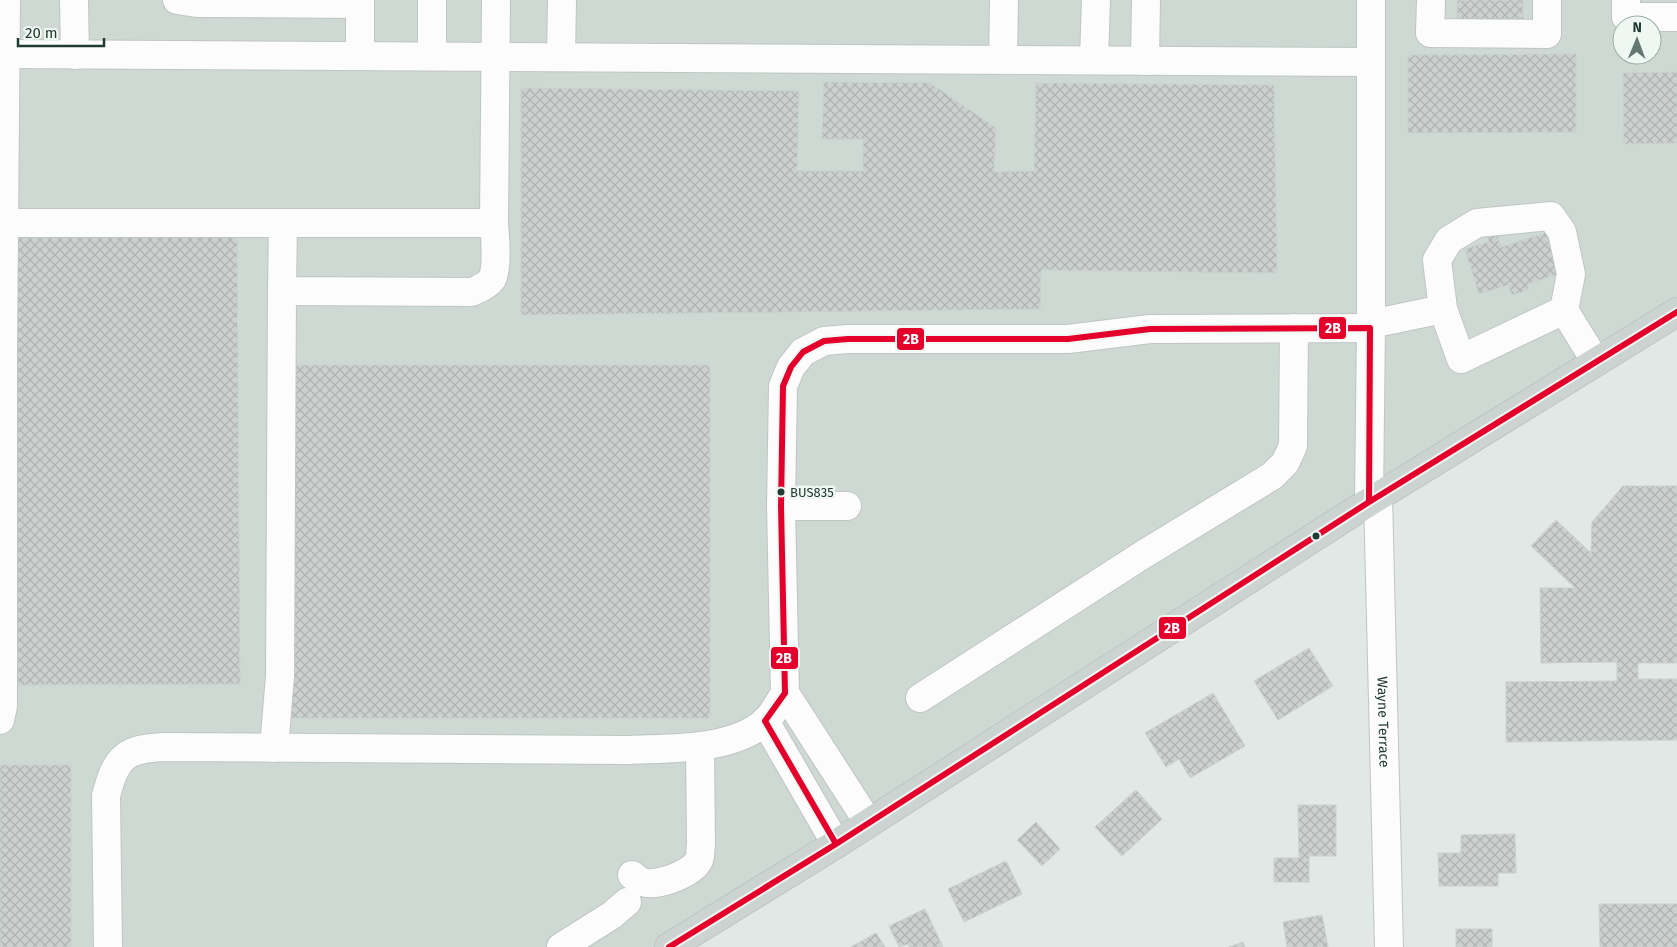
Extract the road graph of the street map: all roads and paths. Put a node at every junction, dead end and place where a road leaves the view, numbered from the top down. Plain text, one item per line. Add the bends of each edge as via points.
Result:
1 (6, 0) edge
2 (74, 0) edge
3 (177, 0) edge
4 (432, 0) edge
5 (496, 0) edge
6 (562, 0) edge
7 (1004, 0) edge
8 (1096, 0) edge
9 (1146, 0) edge
10 (1370, 0) edge
11 (1431, 0) edge
12 (1547, 0) edge
13 (1626, 0) edge
14 (360, 2) edge
15 (1677, 17) edge
16 (6, 54) junction
17 (75, 54) junction
18 (360, 56) junction
19 (432, 56) junction
20 (496, 57) junction
21 (561, 57) junction
22 (1003, 60) junction
23 (1094, 60) junction
24 (1145, 61) junction
25 (1371, 62) junction
26 (2, 223) edge
27 (494, 223) junction
28 (283, 224) junction
29 (282, 291) junction
30 (1443, 309) junction
31 (1564, 310) junction
32 (1677, 312) edge
33 (1371, 326) junction
34 (1294, 328) junction
35 (1, 348) edge
36 (1596, 362) junction
37 (1374, 499) junction
38 (781, 506) junction
39 (847, 506) dead end
40 (785, 693) junction
41 (920, 698) dead end
42 (0, 720) edge
43 (765, 721) junction
44 (700, 747) junction
45 (274, 748) junction
46 (868, 822) junction
47 (836, 844) junction
48 (632, 875) dead end
49 (627, 902) dead end
50 (108, 947) edge
51 (561, 947) edge
52 (669, 947) edge
53 (1388, 947) edge

1 - 16 street
2 - 17 street
3 - 14 street via 197,3
4 - 19 street
5 - 20 street
6 - 21 street
7 - 22 street
8 - 23 street
9 - 24 street
10 - 25 street, Wayne Terrace
11 - 12 street via 1430,33 1537,34 1547,34
13 - 15 street via 1626,17
14 - 18 street
16 - 17 street
16 - 26 street
17 - 18 street
18 - 19 street
19 - 20 street
20 - 21 street
20 - 27 street
21 - 22 street
22 - 23 street
23 - 24 street
24 - 25 street
25 - 33 street, Wayne Terrace
26 - 28 street
26 - 35 street
27 - 28 street
27 - 29 street via 492,278 472,292
28 - 29 street
29 - 45 street via 280,676
30 - 31 street via 1461,359
30 - 31 street via 1437,260 1449,240 1477,223 1551,216 1562,232 1571,274
30 - 33 street
31 - 36 street
32 - 36 main road
33 - 34 street
33 - 37 street, Wayne Terrace
34 - 38 street via 1150,329 1068,339 848,339 824,342 803,352 784,386
34 - 41 street via 1293,446 1285,463 1272,476
35 - 42 street via 3,706
36 - 37 main road
37 - 46 main road
37 - 53 street, Wayne Terrace
38 - 39 street
38 - 40 street
40 - 43 street
40 - 46 street
43 - 44 street via 728,740
43 - 47 street
44 - 45 street via 629,750
44 - 48 street via 699,860 689,871 657,882 642,882
45 - 50 street via 148,747 120,760 106,796
46 - 47 main road
47 - 52 main road
49 - 51 street

